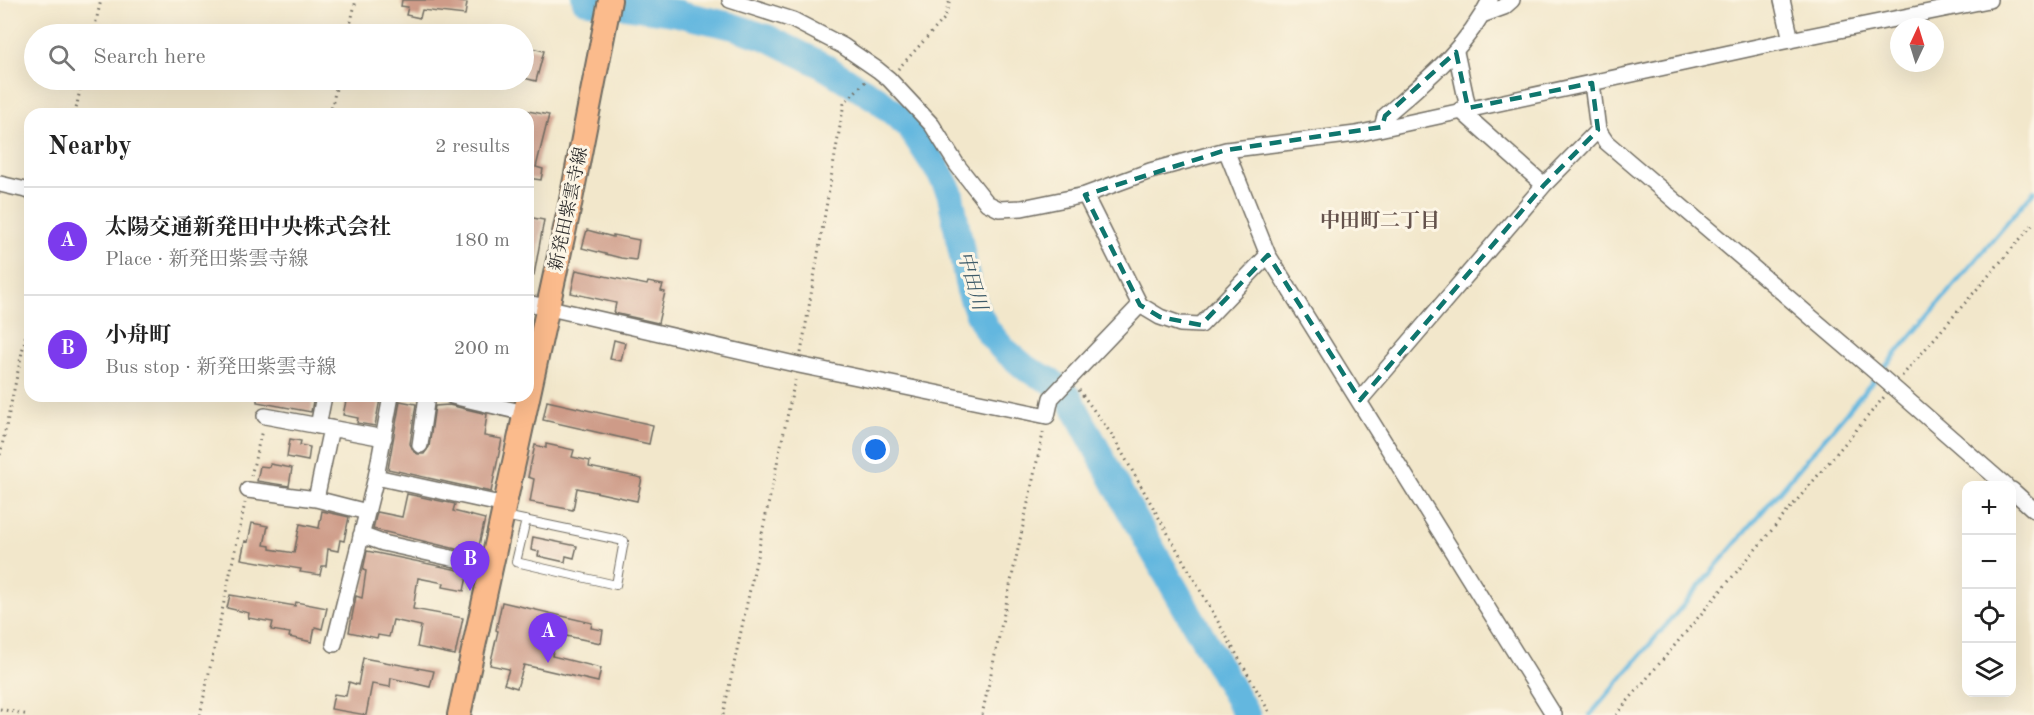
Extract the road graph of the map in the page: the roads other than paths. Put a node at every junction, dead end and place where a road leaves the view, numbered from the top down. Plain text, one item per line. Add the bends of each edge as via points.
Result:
1 (730, 0) edge
2 (1490, 0) edge
3 (1512, 0) edge
4 (1782, 0) edge
5 (1989, 0) edge
6 (607, 10) edge
7 (1482, 15) junction
8 (1791, 40) junction
9 (1456, 52) junction
10 (1592, 83) junction
11 (1464, 109) junction
12 (1382, 127) junction
13 (1598, 130) junction
14 (1226, 150) junction
15 (0, 184) edge
16 (1544, 185) junction
17 (24, 189) edge
18 (1085, 195) junction
19 (1268, 255) junction
20 (538, 305) edge
21 (1140, 305) junction
22 (534, 338) edge
23 (1360, 400) junction
24 (324, 402) edge
25 (390, 402) edge
26 (426, 402) edge
27 (478, 402) edge
28 (526, 402) edge
29 (525, 413) junction
30 (265, 416) road end
31 (325, 427) junction
32 (384, 438) junction
33 (420, 446) dead end
34 (376, 477) junction
35 (2000, 481) edge
36 (248, 490) road end
37 (2016, 494) edge
38 (316, 499) junction
39 (504, 510) junction
40 (2034, 510) edge
41 (368, 512) junction
42 (526, 520) junction
43 (361, 535) junction
44 (492, 567) junction
45 (334, 644) dead end
46 (1554, 714) edge
47 (459, 715) edge

1 - 18 street via 793,20 843,46 889,79 932,125 987,203 999,209 1022,208
2 - 7 street
3 - 7 street
4 - 8 street
5 - 8 street
6 - 20 main road, 新発田紫雲寺線 via 574,186
7 - 9 street
8 - 10 street
9 - 11 street
9 - 12 street via 1385,116
10 - 11 street
10 - 13 street
11 - 12 street
11 - 16 street
12 - 14 street via 1356,134
13 - 16 street
13 - 35 street via 1606,142
14 - 18 street via 1150,171
14 - 19 street
15 - 17 street
16 - 23 street
18 - 21 street
19 - 21 street via 1202,325 1180,324
19 - 23 street
20 - 21 street via 799,365 1047,416 1051,399
20 - 22 main road, 新発田紫雲寺線
23 - 46 street
24 - 31 street
25 - 32 street
26 - 33 street
27 - 29 street
28 - 29 main road, 新発田紫雲寺線
29 - 39 main road, 新発田紫雲寺線
30 - 31 street
31 - 32 street
31 - 38 street
32 - 34 street
34 - 39 street
34 - 41 street
36 - 38 street
37 - 40 street
38 - 41 street
39 - 42 lane
39 - 44 main road, 新発田紫雲寺線
41 - 43 street
42 - 42 lane via 624,541 616,585 516,562
43 - 44 street
43 - 45 street
44 - 47 main road, 新発田紫雲寺線

